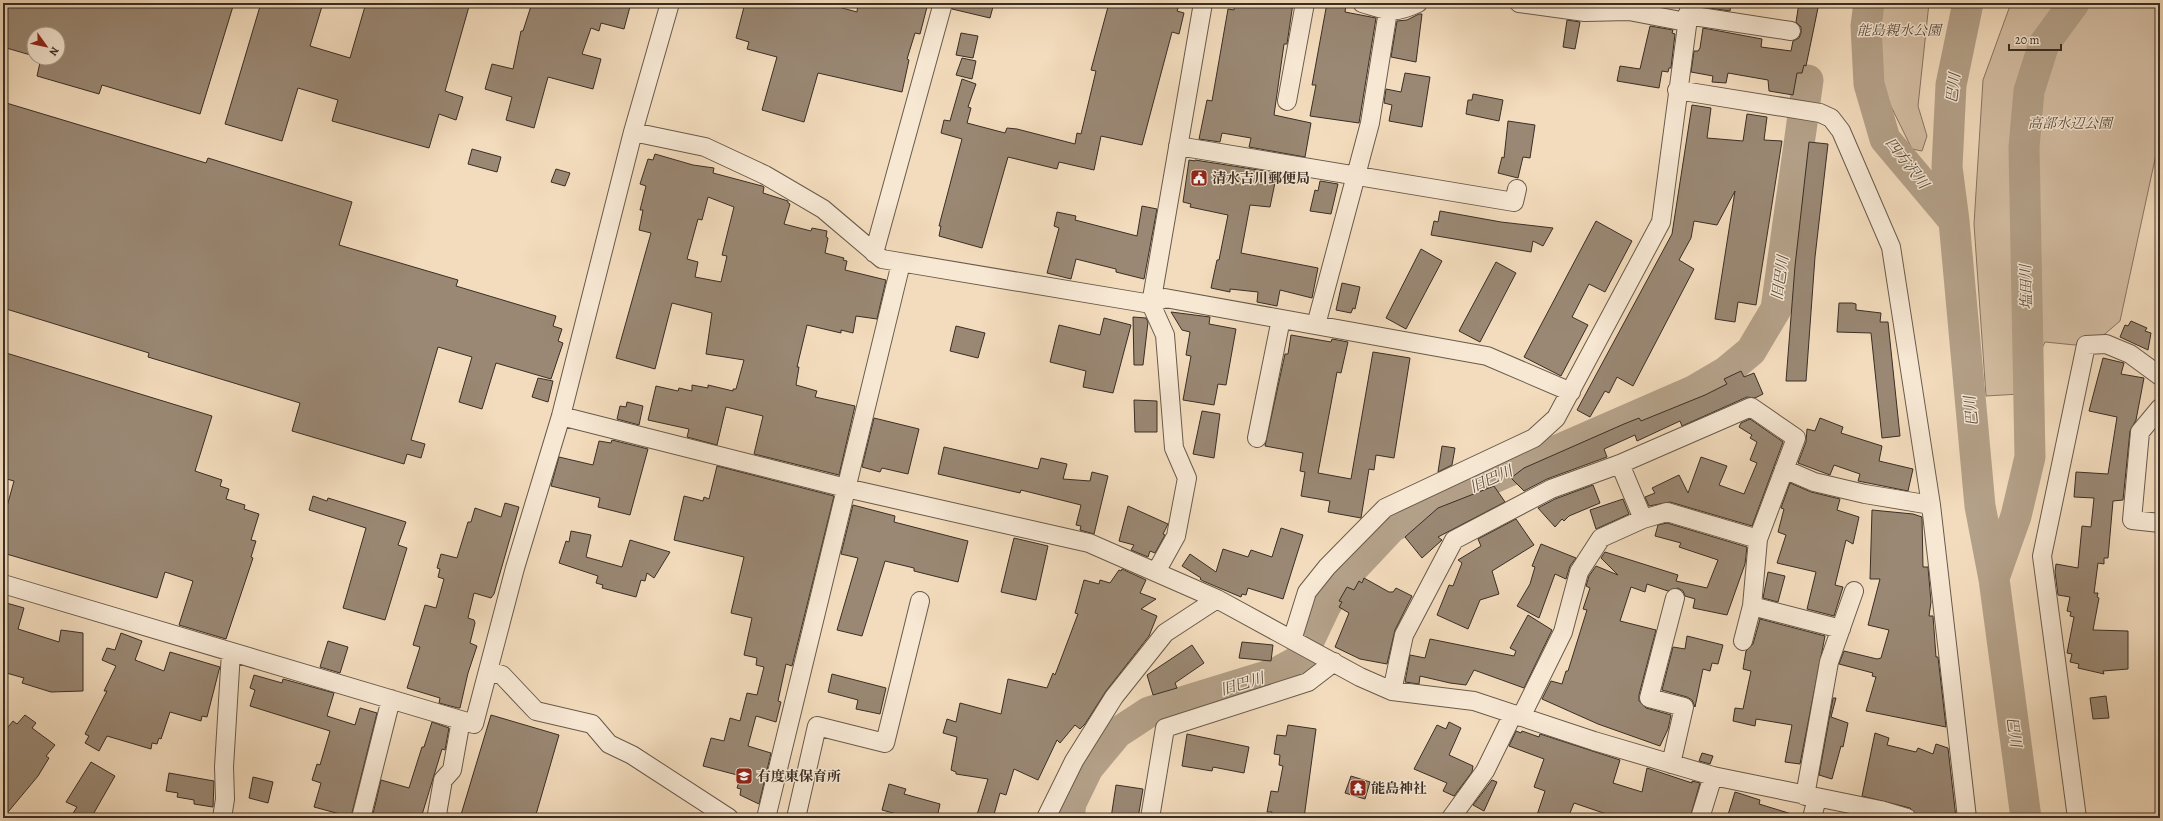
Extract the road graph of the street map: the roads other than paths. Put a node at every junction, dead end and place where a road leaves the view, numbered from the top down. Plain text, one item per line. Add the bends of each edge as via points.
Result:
1 (670, 3) edge
2 (943, 3) edge
3 (1203, 3) edge
4 (1305, 3) edge
5 (1362, 3) edge
6 (1418, 3) edge
7 (1519, 3) edge
8 (1388, 11) junction
9 (1688, 13) edge
10 (1791, 31) dead end
11 (1678, 90) junction
12 (1287, 102) dead end
13 (633, 132) junction
14 (1178, 146) junction
15 (1356, 176) junction
16 (1517, 189) dead end
17 (874, 253) junction
18 (902, 263) junction
19 (1151, 304) junction
20 (1280, 319) junction
21 (1316, 325) junction
22 (2160, 376) edge
23 (1571, 392) junction
24 (2160, 408) edge
25 (561, 416) junction
26 (1257, 438) dead end
27 (1620, 464) junction
28 (1784, 468) junction
29 (846, 488) junction
30 (1931, 505) junction
31 (1643, 519) junction
32 (2160, 523) edge
33 (1758, 539) junction
34 (1156, 572) junction
35 (3, 584) edge
36 (1854, 591) dead end
37 (1675, 598) dead end
38 (1218, 599) junction
39 (920, 601) dead end
40 (1752, 606) junction
41 (1840, 629) junction
42 (1743, 641) dead end
43 (1296, 642) junction
44 (231, 652) junction
45 (1326, 658) junction
46 (488, 670) junction
47 (1392, 691) junction
48 (391, 699) junction
49 (1517, 715) junction
50 (461, 720) junction
51 (1671, 764) junction
52 (1713, 776) junction
53 (1811, 797) junction
54 (222, 818) edge
55 (361, 818) edge
56 (440, 818) edge
57 (730, 818) edge
58 (766, 818) edge
59 (796, 818) edge
60 (1046, 818) edge
61 (1150, 818) edge
62 (1451, 818) edge
63 (1700, 818) edge
64 (1812, 818) edge
65 (1907, 818) edge
66 (1967, 818) edge
67 (2077, 818) edge

1 - 13 street
2 - 17 street
3 - 14 street
4 - 12 street
5 - 8 street
6 - 8 street via 1401,11
7 - 9 street via 1585,12
8 - 15 street via 1370,123
9 - 10 street
9 - 11 street
11 - 23 street via 1661,222
11 - 30 street via 1820,113 1832,118 1841,131 1891,247
13 - 17 street via 705,147 766,175 822,209
13 - 25 street
14 - 15 street
14 - 19 street
15 - 16 street via 1514,202
15 - 21 street
17 - 18 street via 882,259
18 - 19 street
18 - 29 street
19 - 20 street via 1165,298
19 - 34 street via 1165,335 1174,448 1187,478 1176,536
20 - 21 street
20 - 26 street
21 - 23 street via 1487,356
22 - 67 street via 2130,354 2106,344 2086,345 2042,556
23 - 43 street via 1556,418 1534,438 1380,513 1327,566 1307,592
24 - 32 street via 2140,432 2132,520
25 - 29 street
25 - 46 street via 515,568
27 - 28 street via 1751,407 1796,438
27 - 31 street
27 - 47 street via 1551,489 1454,540 1404,635
28 - 30 street via 1814,482
28 - 33 street
29 - 34 street via 1089,543
29 - 58 street
30 - 66 street
31 - 33 street via 1667,512
31 - 49 street via 1601,538 1579,572 1563,632
33 - 40 street
34 - 38 street
35 - 44 street
36 - 41 street
37 - 51 street via 1648,698 1684,707
38 - 43 street
38 - 60 street via 1165,633 1114,697 1074,761
39 - 59 street via 885,743 816,726
40 - 41 street
40 - 42 street
41 - 53 street via 1829,662
43 - 45 street
44 - 48 street
44 - 54 street via 224,767 225,800
45 - 47 street
45 - 61 street via 1308,682 1165,728
46 - 50 street via 474,724
46 - 57 street via 502,675 536,711 592,724 610,744 632,755
47 - 49 street via 1474,701
48 - 50 street
48 - 55 street
49 - 51 street
49 - 62 street via 1484,771
50 - 56 street via 452,770 444,780 437,814
51 - 52 street
52 - 53 street
52 - 63 street
53 - 64 street
53 - 65 street via 1880,810

